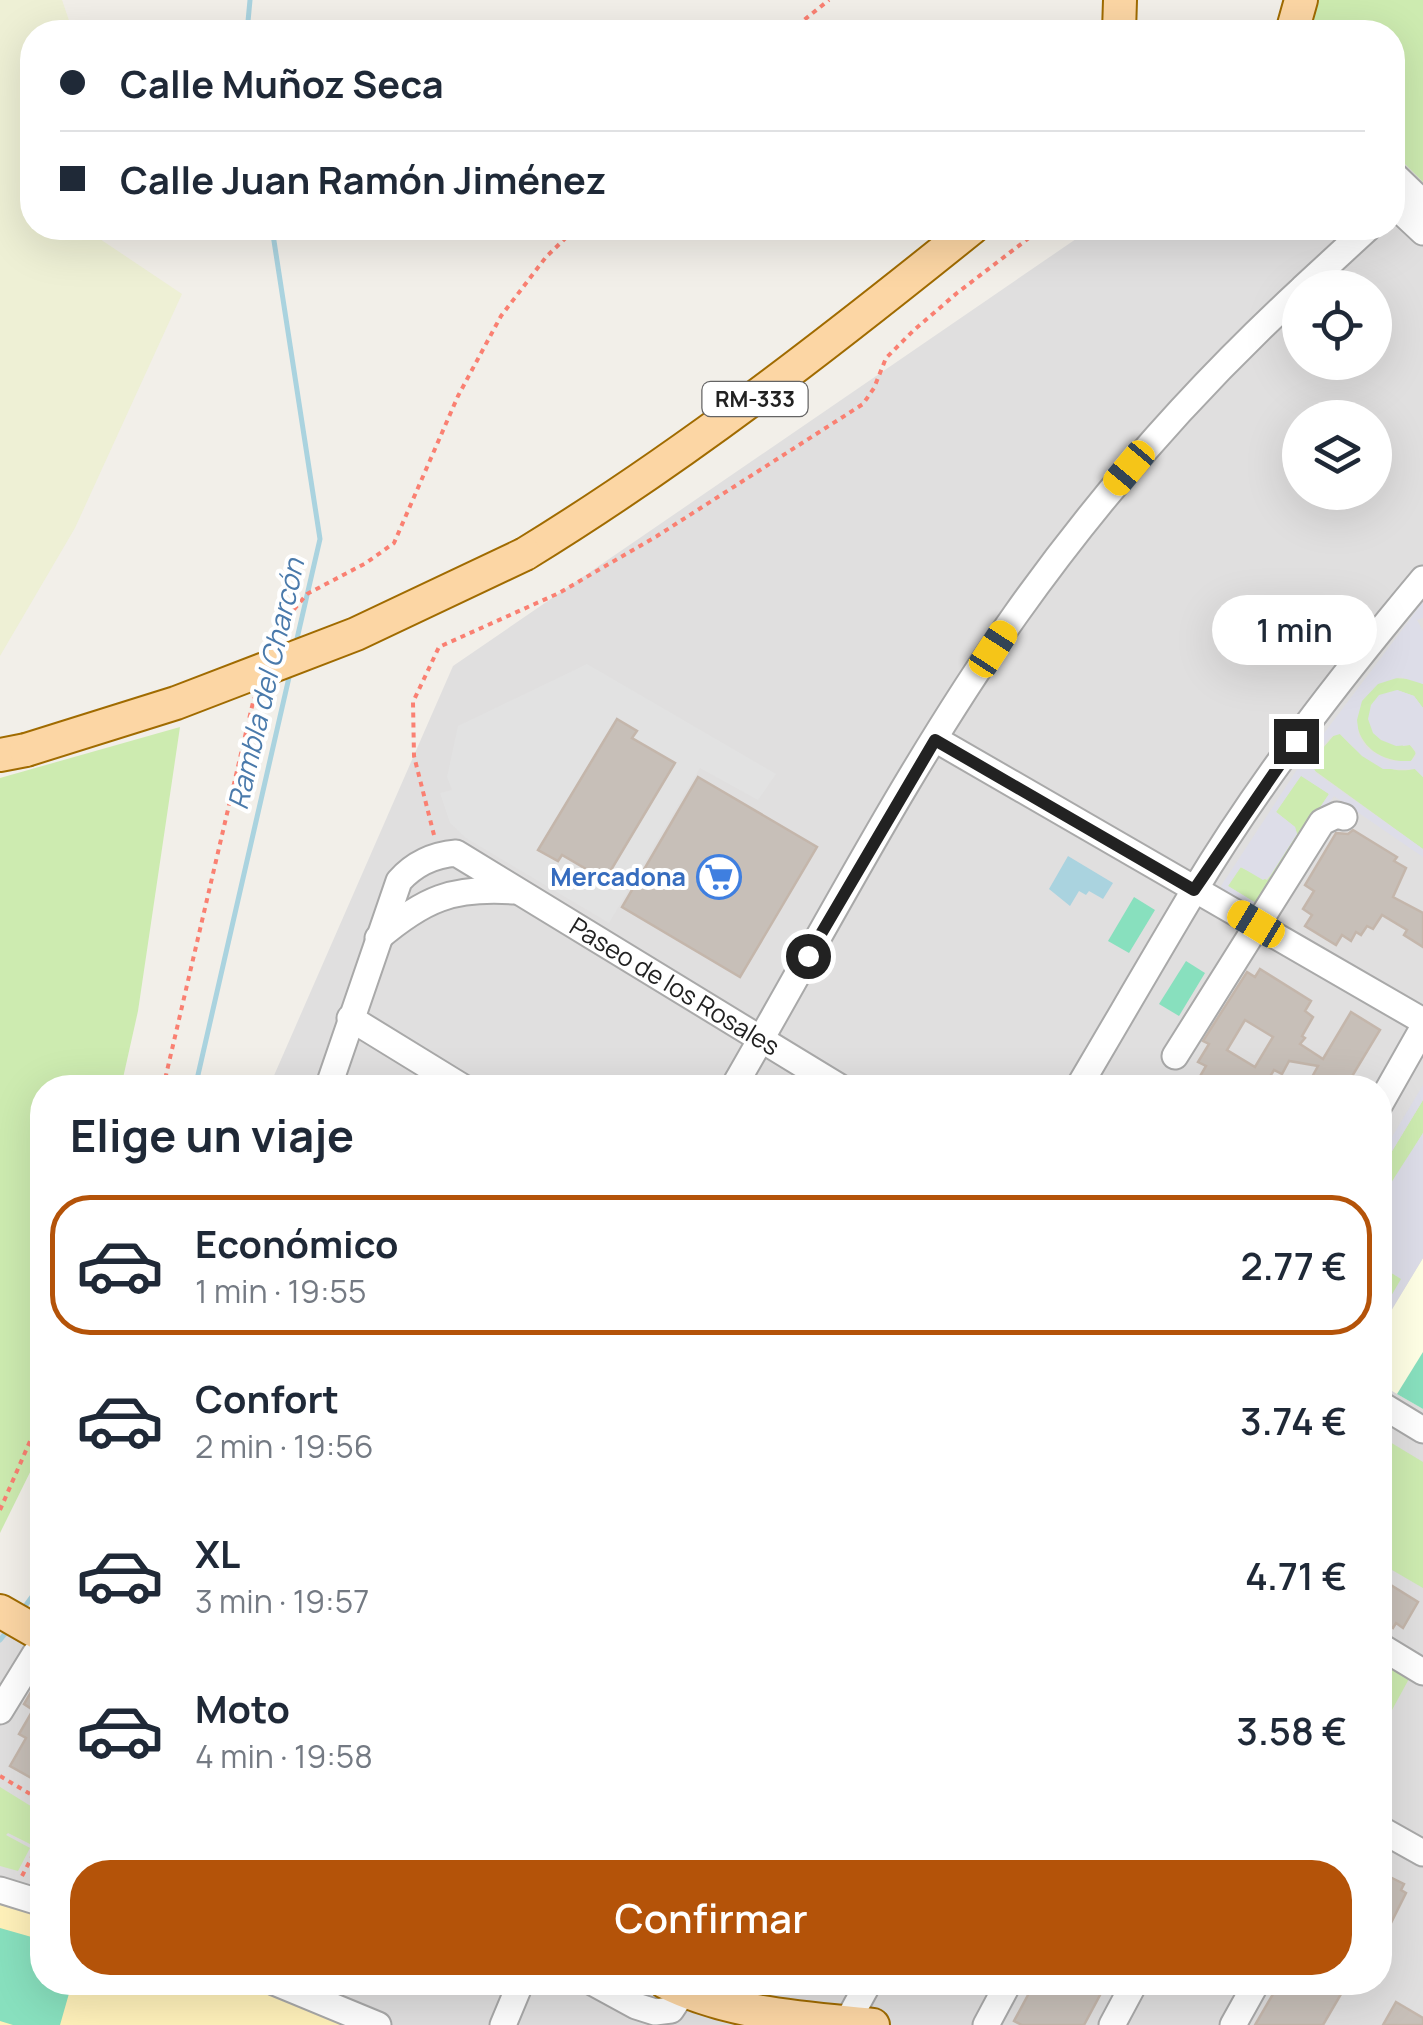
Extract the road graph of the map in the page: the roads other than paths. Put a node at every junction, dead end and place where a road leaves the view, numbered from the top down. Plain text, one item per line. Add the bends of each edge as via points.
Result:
1 (1405, 186) edge
2 (1423, 203) edge
3 (957, 240) edge
4 (1355, 240) edge
5 (1323, 270) edge
6 (1282, 309) edge
7 (1423, 579) edge
8 (935, 740) junction
9 (13, 752) edge
10 (1344, 817) dead end
11 (1194, 890) junction
12 (513, 891) junction
13 (1256, 924) junction
14 (378, 938) junction
15 (350, 1018) junction
16 (1423, 1020) edge
17 (1423, 1028) edge
18 (760, 1041) junction
19 (1175, 1056) dead end
20 (332, 1075) edge
21 (443, 1075) edge
22 (740, 1075) edge
23 (819, 1075) edge
24 (1086, 1075) edge
25 (1392, 1083) edge
26 (1392, 1411) edge
27 (1423, 1430) edge
28 (0, 1611) edge
29 (30, 1634) edge
30 (1392, 1653) edge
31 (30, 1657) edge
32 (1423, 1672) edge
33 (0, 1712) edge
34 (1392, 1836) edge
35 (1423, 1853) edge
36 (326, 1995) edge
37 (516, 1995) edge
38 (619, 1995) edge
39 (673, 1995) edge
40 (700, 1995) edge
41 (866, 1995) edge
42 (1002, 1995) edge
43 (1128, 1995) edge
44 (1249, 1995) edge
45 (860, 2024) edge
46 (378, 2025) edge
47 (503, 2025) edge
48 (986, 2025) edge
49 (1112, 2025) edge
50 (1234, 2025) edge

1 - 2 street
3 - 9 main road, RM-333, bridge via 698,440 525,554 356,634 176,703
4 - 5 street
6 - 8 street via 1150,443 1086,520 1014,616
7 - 11 street via 1296,741
8 - 11 street
8 - 18 street
10 - 13 street via 1322,822
11 - 13 street
11 - 24 street
12 - 14 street via 436,897
12 - 14 street, Paseo de los Rosales via 447,854 419,864 399,881
12 - 18 street, Paseo de los Rosales
13 - 16 street
13 - 19 street
14 - 15 street
15 - 20 street
15 - 21 street
17 - 25 street
18 - 22 street
18 - 23 street, Paseo de los Rosales
26 - 27 street
28 - 29 main road
30 - 32 street
31 - 33 street
34 - 35 street
36 - 46 street
37 - 47 street
38 - 39 street via 655,2012 671,2010
40 - 45 main road via 750,2010
41 - 45 street
42 - 48 street
43 - 49 street
44 - 50 street

